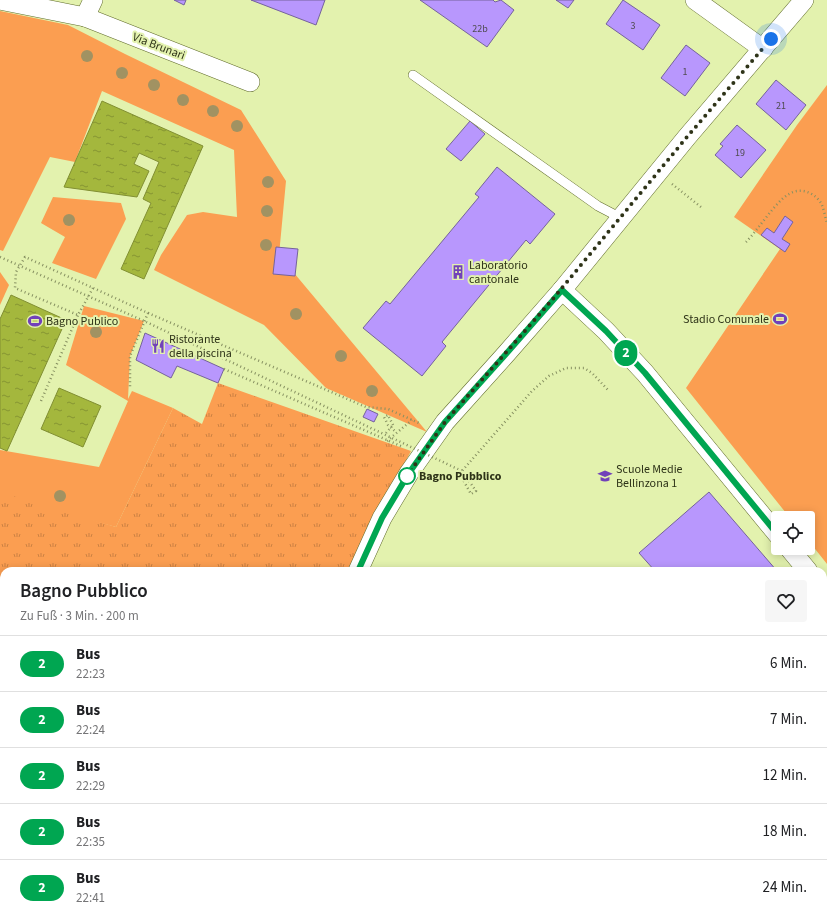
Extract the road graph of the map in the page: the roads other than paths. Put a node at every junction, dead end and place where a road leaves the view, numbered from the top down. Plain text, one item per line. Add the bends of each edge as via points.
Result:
1 (0, 0) edge
2 (694, 0) edge
3 (804, 0) edge
4 (89, 8) edge
5 (763, 49) junction
6 (412, 75) dead end
7 (250, 82) dead end
8 (621, 218) junction
9 (562, 290) junction
10 (771, 526) edge
11 (795, 555) edge
12 (360, 567) edge
13 (805, 567) edge

1 - 4 street, Via Brunari
2 - 5 street
3 - 5 street
4 - 7 street, Via Brunari
5 - 8 street
6 - 8 lane via 598,206
8 - 9 street
9 - 10 street via 606,331 645,373
9 - 12 street via 438,432 382,518
11 - 13 street

